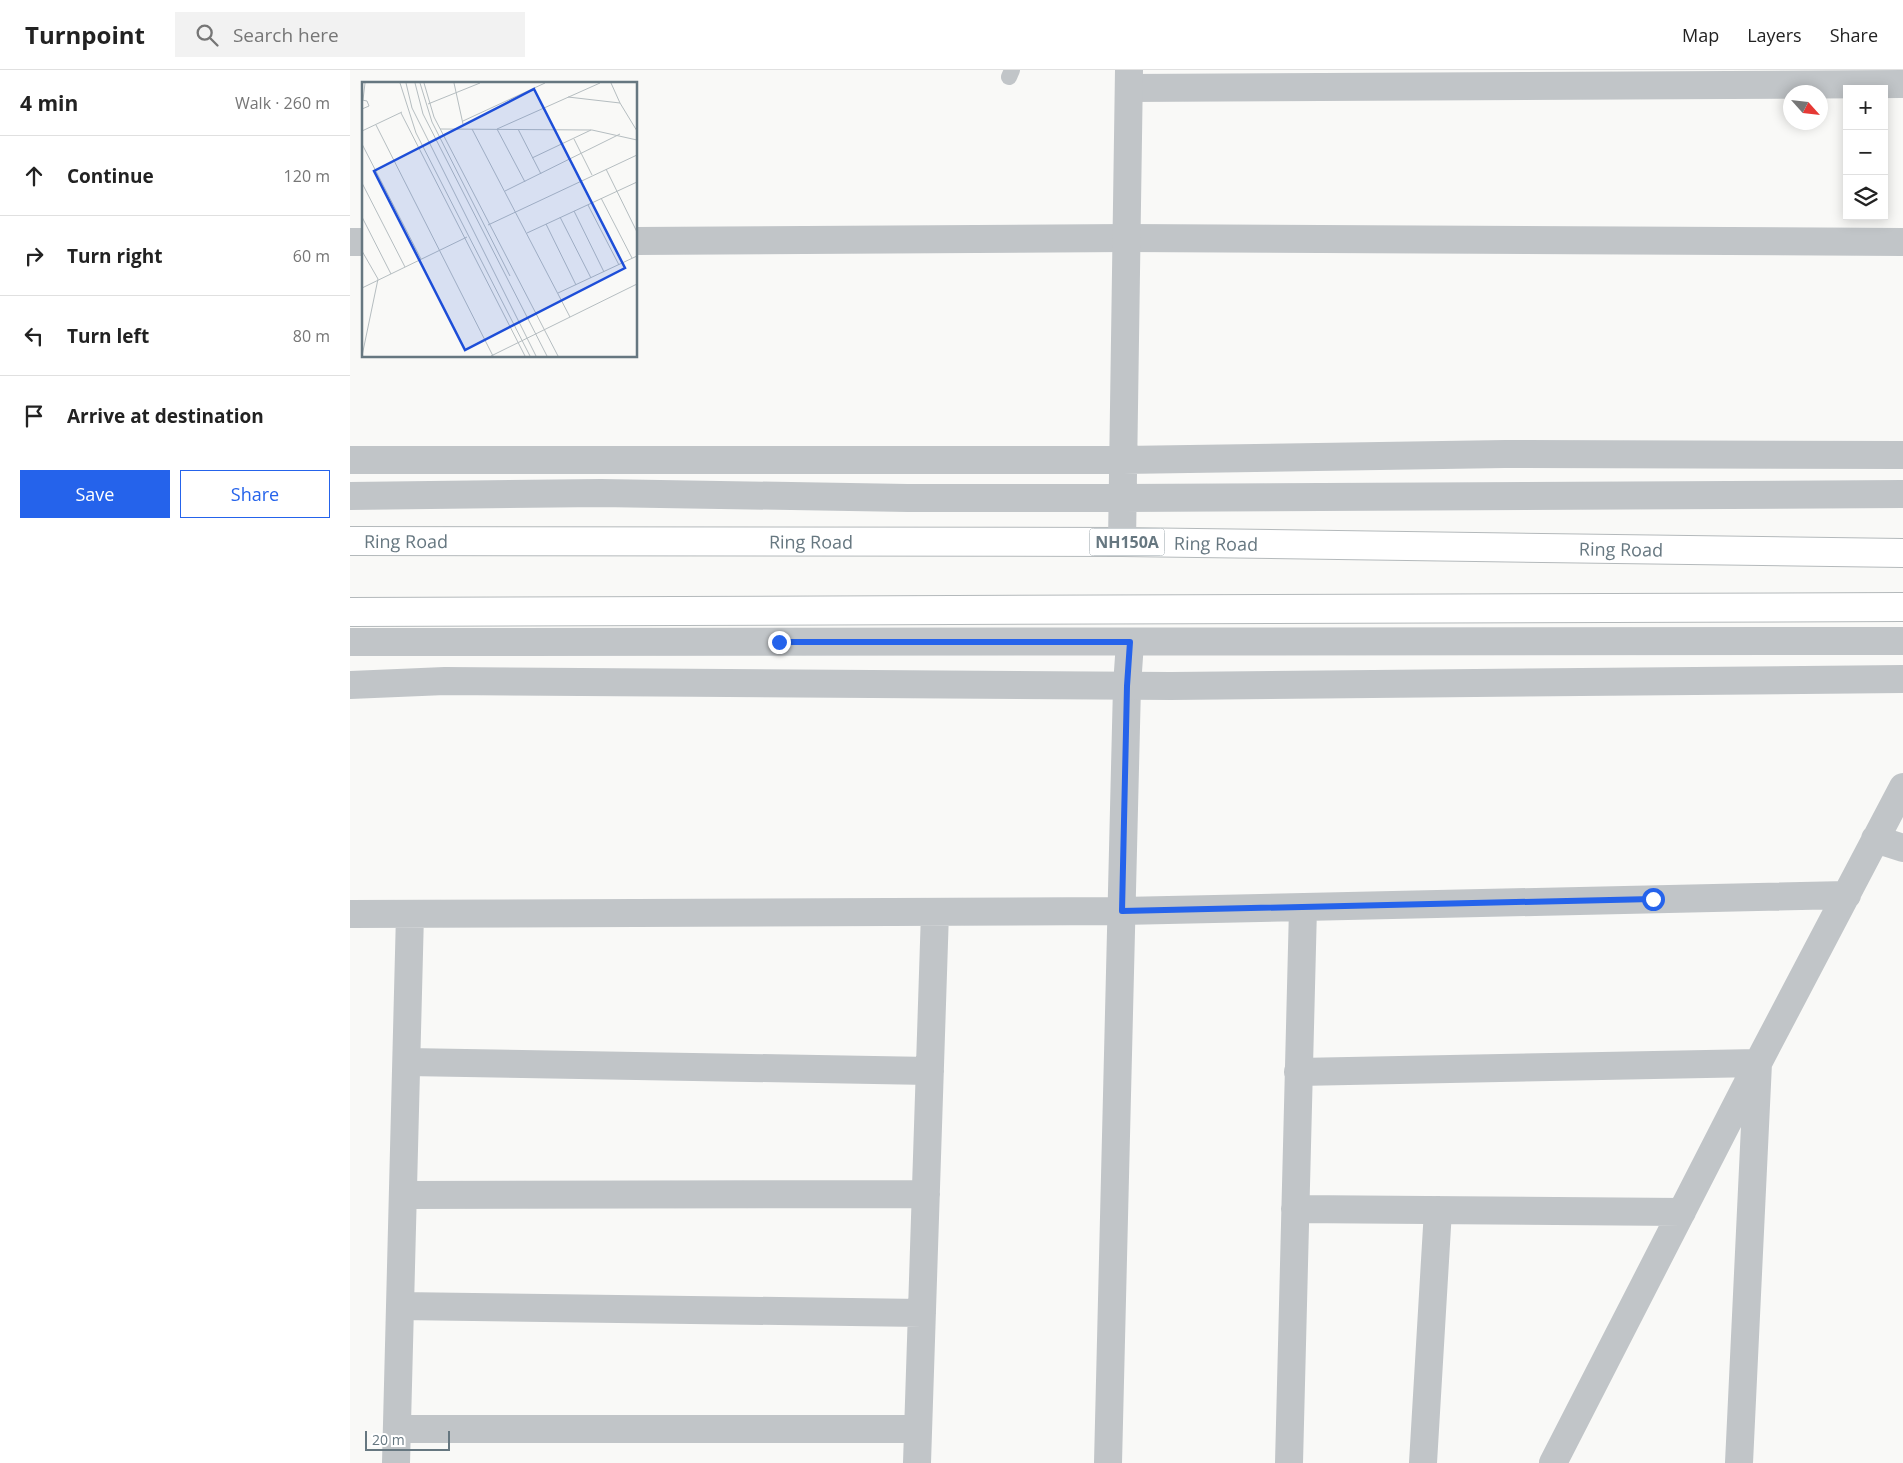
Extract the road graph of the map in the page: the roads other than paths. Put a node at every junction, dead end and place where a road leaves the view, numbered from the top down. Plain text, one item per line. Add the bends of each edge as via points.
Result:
1 (1129, 79) edge
2 (1903, 84) edge
3 (1126, 238) junction
4 (638, 241) edge
5 (1903, 242) edge
6 (1903, 455) edge
7 (350, 460) edge
8 (1123, 460) junction
9 (1903, 494) edge
10 (350, 496) edge
11 (1122, 498) junction
12 (350, 541) edge
13 (1122, 542) junction
14 (1903, 553) edge
15 (1903, 607) edge
16 (350, 612) edge
17 (1903, 641) edge
18 (350, 642) edge
19 (1130, 642) junction
20 (1903, 680) edge
21 (350, 685) edge
22 (1127, 686) junction
23 (1903, 787) edge
24 (1875, 839) junction
25 (1903, 848) edge
26 (1847, 895) junction
27 (1303, 908) junction
28 (1122, 911) junction
29 (936, 912) junction
30 (350, 914) edge
31 (410, 914) junction
32 (407, 1062) junction
33 (1758, 1063) junction
34 (930, 1070) junction
35 (1298, 1072) junction
36 (926, 1194) junction
37 (403, 1195) junction
38 (1295, 1209) junction
39 (1438, 1210) junction
40 (1682, 1212) junction
41 (400, 1306) junction
42 (922, 1313) junction
43 (397, 1429) junction
44 (918, 1429) junction
45 (396, 1463) edge
46 (917, 1463) edge
47 (1108, 1463) edge
48 (1289, 1463) edge
49 (1423, 1463) edge
50 (1553, 1463) edge
51 (1739, 1463) edge

1 - 2 street
1 - 3 street
3 - 4 street
3 - 5 street
3 - 8 street
6 - 8 street via 1505,454
7 - 8 street
8 - 11 street
9 - 11 street
10 - 11 street via 601,493
11 - 13 street
12 - 13 highway, Ring Road / NH150A
13 - 14 highway, Ring Road / NH150A
15 - 16 highway
17 - 19 street
18 - 19 street
19 - 22 street
20 - 22 street
21 - 22 street via 445,681
22 - 28 street
23 - 24 street
24 - 25 street
24 - 26 street
26 - 27 street
26 - 33 street
27 - 28 street
27 - 35 street
28 - 29 street
28 - 47 street
29 - 31 street
29 - 34 street
30 - 31 street
31 - 32 street
32 - 34 street
32 - 37 street
33 - 35 street
33 - 40 street
33 - 51 street
34 - 36 street
35 - 38 street
36 - 37 street
36 - 42 street
37 - 41 street
38 - 39 street
38 - 48 street
39 - 40 street
39 - 49 street
40 - 50 street
41 - 42 street
41 - 43 street
42 - 44 street
43 - 44 street
43 - 45 street
44 - 46 street

